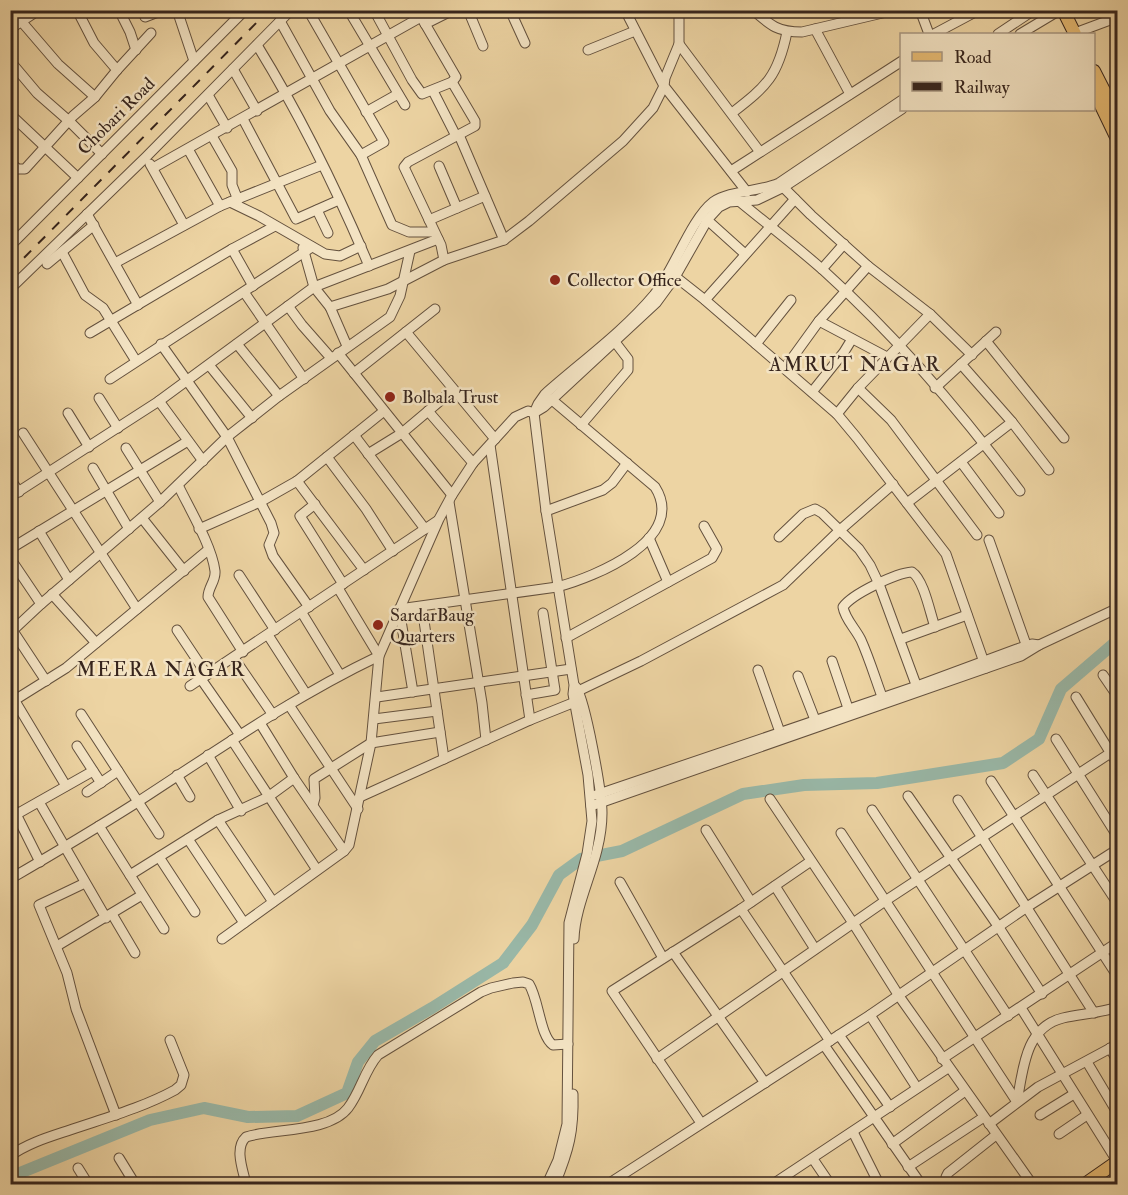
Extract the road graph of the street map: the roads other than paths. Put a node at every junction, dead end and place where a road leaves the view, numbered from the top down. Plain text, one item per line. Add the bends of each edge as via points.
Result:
1 (39, 10) edge
2 (77, 10) edge
3 (119, 10) edge
4 (163, 10) edge
5 (177, 10) edge
6 (245, 10) edge
7 (291, 10) edge
8 (308, 10) edge
9 (374, 10) edge
10 (453, 10) edge
11 (468, 10) edge
12 (510, 10) edge
13 (626, 10) edge
14 (679, 10) edge
15 (753, 10) edge
16 (895, 10) edge
17 (920, 10) edge
18 (979, 10) edge
19 (1034, 10) edge
20 (349, 11) edge
21 (1058, 11) edge
22 (145, 17) dead end
23 (421, 17) edge
24 (1118, 17) edge
25 (21, 21) junction
26 (280, 21) junction
27 (10, 29) edge
28 (815, 29) junction
29 (635, 31) junction
30 (787, 32) junction
31 (151, 33) dead end
32 (929, 33) edge
33 (936, 33) edge
34 (1000, 33) edge
35 (1022, 33) edge
36 (1071, 33) edge
37 (1075, 33) edge
38 (388, 36) junction
39 (525, 43) dead end
40 (679, 44) junction
41 (256, 45) junction
42 (370, 46) junction
43 (483, 46) dead end
44 (136, 50) junction
45 (588, 50) dead end
46 (10, 61) edge
47 (194, 61) junction
48 (900, 62) edge
49 (339, 64) junction
50 (232, 69) junction
51 (117, 70) junction
52 (1095, 72) edge
53 (313, 79) junction
54 (452, 82) junction
55 (664, 86) junction
56 (433, 92) junction
57 (1095, 93) edge
58 (208, 94) junction
59 (287, 94) junction
60 (398, 94) junction
61 (850, 94) junction
62 (94, 97) junction
63 (900, 101) edge
64 (405, 105) dead end
65 (257, 111) junction
66 (900, 111) edge
67 (366, 112) junction
68 (732, 113) junction
69 (10, 114) edge
70 (1118, 118) edge
71 (243, 119) junction
72 (69, 121) junction
73 (227, 128) junction
74 (458, 135) junction
75 (212, 136) junction
76 (1118, 141) edge
77 (45, 147) junction
78 (189, 149) junction
79 (760, 152) junction
80 (102, 154) junction
81 (361, 155) junction
82 (146, 157) junction
83 (10, 163) edge
84 (322, 165) junction
85 (439, 166) dead end
86 (153, 168) junction
87 (731, 171) junction
88 (78, 178) junction
89 (277, 184) junction
90 (781, 185) junction
91 (747, 192) junction
92 (730, 194) junction
93 (485, 196) junction
94 (795, 199) junction
95 (339, 200) junction
96 (234, 201) junction
97 (740, 201) junction
98 (220, 206) junction
99 (457, 208) junction
100 (317, 210) junction
101 (87, 214) junction
102 (705, 217) junction
103 (429, 220) junction
104 (94, 225) junction
105 (184, 225) junction
106 (275, 226) junction
107 (770, 227) junction
108 (10, 231) edge
109 (328, 233) dead end
110 (436, 235) junction
111 (20, 236) junction
112 (504, 240) junction
113 (844, 244) junction
114 (10, 246) edge
115 (361, 246) junction
116 (232, 249) junction
117 (307, 250) junction
118 (410, 251) junction
119 (62, 252) junction
120 (744, 253) junction
121 (444, 260) junction
122 (114, 263) junction
123 (47, 264) dead end
124 (369, 266) junction
125 (868, 266) junction
126 (822, 269) junction
127 (673, 274) junction
128 (404, 280) junction
129 (253, 286) junction
130 (314, 287) junction
131 (10, 289) edge
132 (845, 291) junction
133 (244, 292) junction
134 (705, 300) junction
135 (791, 300) dead end
136 (138, 305) junction
137 (288, 306) junction
138 (330, 307) junction
139 (435, 309) dead end
140 (930, 314) junction
141 (110, 321) junction
142 (819, 321) junction
143 (265, 324) junction
144 (406, 332) junction
145 (996, 332) dead end
146 (90, 333) dead end
147 (852, 339) junction
148 (986, 341) junction
149 (615, 342) junction
150 (161, 344) junction
151 (237, 344) junction
152 (756, 344) junction
153 (898, 345) junction
154 (347, 346) junction
155 (972, 355) junction
156 (334, 356) junction
157 (887, 357) junction
158 (136, 361) junction
159 (961, 364) junction
160 (209, 365) junction
161 (785, 368) junction
162 (354, 374) junction
163 (110, 379) dead end
164 (304, 379) junction
165 (187, 381) junction
166 (858, 388) junction
167 (935, 388) junction
168 (453, 390) junction
169 (812, 392) junction
170 (279, 396) junction
171 (99, 398) dead end
172 (551, 399) junction
173 (159, 401) junction
174 (384, 411) junction
175 (428, 411) junction
176 (68, 413) dead end
177 (534, 413) junction
178 (837, 414) junction
179 (252, 418) junction
180 (1012, 422) junction
181 (581, 424) junction
182 (118, 428) junction
183 (23, 433) dead end
184 (402, 433) junction
185 (354, 435) junction
186 (227, 437) junction
187 (1064, 438) dead end
188 (188, 441) junction
189 (492, 442) junction
190 (985, 444) junction
191 (89, 447) junction
192 (126, 448) dead end
193 (368, 454) junction
194 (327, 457) junction
195 (203, 461) junction
196 (961, 462) junction
197 (473, 463) junction
198 (627, 463) junction
199 (93, 468) dead end
200 (140, 470) junction
201 (1049, 470) dead end
202 (48, 473) junction
203 (10, 479) edge
204 (297, 481) junction
205 (935, 482) junction
206 (893, 484) junction
207 (178, 485) junction
208 (106, 490) junction
209 (1020, 491) dead end
210 (15, 494) edge
211 (451, 498) junction
212 (160, 502) junction
213 (260, 502) junction
214 (907, 503) junction
215 (315, 504) junction
216 (73, 510) junction
217 (546, 511) junction
218 (999, 513) dead end
219 (142, 518) junction
220 (439, 519) junction
221 (704, 526) dead end
222 (129, 529) junction
223 (199, 529) junction
224 (425, 529) junction
225 (840, 530) junction
226 (39, 531) junction
227 (977, 535) dead end
228 (779, 537) dead end
229 (649, 538) junction
230 (989, 540) dead end
231 (10, 549) edge
232 (208, 550) junction
233 (393, 551) junction
234 (101, 553) junction
235 (10, 558) edge
236 (364, 570) junction
237 (184, 571) junction
238 (238, 575) dead end
239 (69, 580) junction
240 (668, 582) junction
241 (879, 584) junction
242 (340, 586) junction
243 (557, 588) junction
244 (511, 593) junction
245 (52, 594) junction
246 (466, 600) junction
247 (41, 604) junction
248 (422, 607) junction
249 (1118, 608) edge
250 (137, 609) junction
251 (399, 609) junction
252 (305, 610) junction
253 (543, 613) dead end
254 (967, 615) junction
255 (935, 627) junction
256 (177, 630) dead end
257 (12, 632) edge
258 (272, 633) junction
259 (566, 638) junction
260 (901, 639) junction
261 (96, 643) junction
262 (1027, 649) junction
263 (243, 652) junction
264 (379, 656) junction
265 (234, 658) junction
266 (832, 661) dead end
267 (985, 665) junction
268 (570, 669) junction
269 (758, 670) dead end
270 (553, 671) junction
271 (340, 675) junction
272 (1103, 675) dead end
273 (523, 676) junction
274 (798, 676) dead end
275 (204, 677) junction
276 (46, 681) junction
277 (479, 681) junction
278 (190, 687) dead end
279 (434, 688) junction
280 (918, 689) junction
281 (413, 692) junction
282 (575, 693) junction
283 (306, 694) junction
284 (526, 695) junction
285 (377, 697) junction
286 (1076, 697) dead end
287 (1118, 697) edge
288 (884, 701) junction
289 (13, 702) edge
290 (289, 705) junction
291 (437, 711) junction
292 (850, 713) junction
293 (81, 714) dead end
294 (273, 715) junction
295 (374, 719) junction
296 (530, 720) junction
297 (260, 723) junction
298 (817, 724) junction
299 (440, 732) junction
300 (781, 736) junction
301 (236, 737) junction
302 (1056, 739) dead end
303 (486, 740) junction
304 (371, 743) junction
305 (77, 746) dead end
306 (1114, 751) edge
307 (208, 755) junction
308 (444, 759) junction
309 (1118, 765) edge
310 (330, 768) junction
311 (93, 771) junction
312 (118, 771) junction
313 (1078, 774) junction
314 (177, 775) junction
315 (1033, 775) dead end
316 (294, 778) junction
317 (991, 781) dead end
318 (101, 783) junction
319 (66, 786) junction
320 (87, 792) dead end
321 (1046, 795) junction
322 (190, 796) dead end
323 (908, 796) dead end
324 (268, 797) junction
325 (360, 797) junction
326 (770, 799) dead end
327 (596, 800) junction
328 (958, 800) dead end
329 (10, 802) edge
330 (39, 802) junction
331 (138, 802) junction
332 (313, 806) junction
333 (358, 809) junction
334 (872, 810) dead end
335 (241, 811) junction
336 (17, 814) junction
337 (1014, 816) junction
338 (218, 820) junction
339 (99, 826) junction
340 (706, 830) dead end
341 (841, 833) dead end
342 (159, 834) dead end
343 (983, 837) junction
344 (1118, 837) edge
345 (188, 839) junction
346 (65, 848) junction
347 (1118, 849) edge
348 (344, 851) junction
349 (159, 857) junction
350 (951, 858) junction
351 (812, 861) junction
352 (40, 862) junction
353 (1092, 865) junction
354 (317, 870) junction
355 (130, 876) junction
356 (10, 879) edge
357 (919, 880) junction
358 (620, 882) dead end
359 (85, 883) junction
360 (775, 886) junction
361 (1059, 887) junction
362 (580, 893) junction
363 (142, 895) junction
364 (885, 901) junction
365 (273, 902) junction
366 (751, 902) junction
367 (1118, 904) edge
368 (1027, 907) junction
369 (576, 909) junction
370 (741, 909) junction
371 (195, 912) dead end
372 (109, 916) junction
373 (244, 923) junction
374 (853, 923) junction
375 (998, 926) junction
376 (164, 929) dead end
377 (222, 939) dead end
378 (1118, 942) edge
379 (57, 946) junction
380 (815, 949) junction
381 (965, 950) junction
382 (673, 952) junction
383 (1102, 952) junction
384 (135, 953) dead end
385 (663, 958) junction
386 (784, 971) junction
387 (931, 973) junction
388 (1070, 975) junction
389 (1118, 976) edge
390 (1042, 994) junction
391 (899, 996) junction
392 (1118, 1007) edge
393 (1021, 1008) junction
394 (1094, 1013) junction
395 (870, 1015) junction
396 (1008, 1016) junction
397 (718, 1017) junction
398 (1037, 1033) junction
399 (839, 1035) junction
400 (975, 1037) junction
401 (170, 1040) dead end
402 (827, 1043) junction
403 (568, 1044) junction
404 (1114, 1046) edge
405 (657, 1059) junction
406 (942, 1059) junction
407 (1087, 1062) junction
408 (1118, 1062) edge
409 (948, 1068) junction
410 (1062, 1074) junction
411 (765, 1083) junction
412 (917, 1088) junction
413 (965, 1091) junction
414 (1074, 1094) junction
415 (1017, 1102) junction
416 (890, 1107) junction
417 (1040, 1114) dead end
418 (1118, 1114) edge
419 (116, 1115) junction
420 (1087, 1115) junction
421 (874, 1118) junction
422 (986, 1120) junction
423 (700, 1123) junction
424 (569, 1129) junction
425 (853, 1132) junction
426 (996, 1134) junction
427 (1059, 1134) dead end
428 (892, 1144) junction
429 (10, 1156) edge
430 (119, 1158) dead end
431 (813, 1159) junction
432 (1117, 1161) edge
433 (908, 1167) junction
434 (1118, 1167) edge
435 (78, 1168) dead end
436 (788, 1180) edge
437 (88, 1185) edge
438 (135, 1185) edge
439 (246, 1185) edge
440 (547, 1185) edge
441 (555, 1185) edge
442 (608, 1185) edge
443 (773, 1185) edge
444 (830, 1185) edge
445 (879, 1185) edge
446 (918, 1185) edge
447 (948, 1185) edge
448 (1032, 1185) edge
449 (1085, 1185) edge
450 (1092, 1185) edge

1 - 25 street
2 - 51 street via 94,43
3 - 44 street
4 - 22 street
5 - 47 street
6 - 47 street, Chobari Road
7 - 26 street
8 - 49 street
9 - 38 street
10 - 23 street
11 - 43 street
12 - 39 street
13 - 29 street
14 - 40 street
15 - 30 street via 768,24
16 - 28 street
17 - 32 street
18 - 33 street
19 - 34 street
20 - 42 street
21 - 35 street
21 - 36 main road
23 - 38 street
23 - 54 street via 455,74
24 - 37 street
25 - 27 street
25 - 62 street via 58,64
26 - 41 street
26 - 53 street
28 - 30 street
28 - 61 street
29 - 45 street
29 - 55 street
30 - 68 street via 782,56 768,83
31 - 44 street
38 - 42 street
38 - 56 street via 419,92
40 - 55 street
40 - 68 street
41 - 50 street
41 - 59 street
42 - 49 street
42 - 60 street
44 - 51 street
46 - 72 street via 37,93
47 - 80 street, Chobari Road
48 - 61 street
49 - 53 street
49 - 67 street
50 - 58 street
50 - 65 street
51 - 62 street
52 - 70 main road
53 - 59 street
53 - 81 street
54 - 56 street
54 - 74 street via 476,123
55 - 87 street
55 - 112 street via 653,108 623,141
56 - 74 street
57 - 76 main road
58 - 73 street
58 - 82 street
59 - 65 street
59 - 84 street
60 - 64 street
60 - 67 street
61 - 79 street
62 - 72 street
63 - 90 street
65 - 71 street
66 - 90 street
67 - 81 street via 384,142
68 - 79 street
69 - 77 street
71 - 73 street
71 - 89 street
72 - 77 street
72 - 80 street
73 - 75 street
74 - 93 street
74 - 103 street via 404,167
75 - 78 street
75 - 96 street via 232,171
77 - 83 street via 25,169
77 - 88 street
78 - 86 street
78 - 98 street
79 - 87 street
80 - 88 street, Chobari Road
81 - 110 street via 392,225 409,232
82 - 86 street
82 - 101 street
84 - 89 street
84 - 95 street
85 - 99 street
86 - 105 street
87 - 91 street
88 - 111 street, Chobari Road
89 - 96 street
89 - 100 street via 296,219
90 - 91 street
90 - 94 street
90 - 97 street via 757,200
91 - 92 street
92 - 97 street
92 - 102 street via 711,203
93 - 99 street
93 - 112 street
94 - 107 street
94 - 113 street
95 - 100 street
95 - 115 street
96 - 98 street
96 - 106 street
97 - 102 street via 729,202
97 - 107 street
98 - 105 street
99 - 103 street
100 - 109 street
101 - 104 street
101 - 131 street
102 - 120 street
102 - 127 street
103 - 110 street
104 - 119 street
104 - 122 street
105 - 122 street
106 - 116 street
106 - 117 street via 302,242
107 - 120 street
107 - 126 street
108 - 111 street
110 - 118 street
110 - 121 street
111 - 114 street, Chobari Road
112 - 121 street
113 - 125 street
113 - 126 street
115 - 117 street via 340,256
115 - 124 street
116 - 129 street
116 - 136 street
117 - 129 street
117 - 130 street
118 - 124 street
118 - 128 street
119 - 123 street
119 - 141 street via 85,295 103,308
120 - 134 street
121 - 128 street
122 - 136 street
124 - 130 street
125 - 132 street
125 - 140 street
126 - 132 street
127 - 134 street
127 - 149 street via 656,303
127 - 177 street via 646,304 545,394
128 - 138 street
128 - 154 street via 390,317
129 - 133 street
130 - 137 street
130 - 138 street
132 - 142 street
132 - 153 street
133 - 143 street
133 - 150 street
134 - 152 street
135 - 152 street
136 - 141 street
137 - 143 street
137 - 156 street
138 - 154 street
139 - 144 street
140 - 153 street
140 - 155 street
141 - 146 street
141 - 158 street
142 - 147 street
142 - 161 street
143 - 151 street
143 - 164 street
144 - 162 street
144 - 168 street
145 - 148 street
147 - 157 street
147 - 169 street
148 - 155 street
148 - 187 street
149 - 172 street
149 - 181 street via 628,359 628,370
150 - 158 street
150 - 165 street
151 - 160 street
151 - 170 street
152 - 161 street
153 - 157 street
153 - 167 street
154 - 156 street
155 - 159 street
156 - 162 street
156 - 164 street
157 - 166 street
158 - 163 street
159 - 167 street
159 - 180 street
160 - 165 street
160 - 179 street
161 - 169 street
162 - 174 street
164 - 170 street
165 - 173 street
165 - 186 street
166 - 178 street
166 - 205 street via 891,420
167 - 190 street
168 - 175 street
168 - 189 street
169 - 178 street
170 - 179 street
171 - 182 street
172 - 177 street
172 - 181 street
173 - 182 street
173 - 188 street
174 - 184 street
174 - 185 street
175 - 184 street
175 - 197 street
176 - 191 street
177 - 189 street via 522,412
177 - 217 street
178 - 206 street
179 - 186 street
180 - 190 street
180 - 201 street
181 - 198 street
182 - 191 street
183 - 202 street
184 - 193 street
184 - 211 street
185 - 193 street
185 - 194 street
186 - 195 street
186 - 213 street
188 - 195 street
188 - 200 street
189 - 197 street
189 - 244 street
190 - 196 street
190 - 209 street
191 - 202 street
192 - 200 street
193 - 224 street
194 - 204 street
194 - 233 street
195 - 207 street
196 - 205 street
196 - 218 street
197 - 211 street
198 - 217 street via 603,490
198 - 229 street via 655,487 662,501 662,516
199 - 208 street
200 - 208 street
200 - 212 street
202 - 210 street
202 - 216 street
203 - 210 street
204 - 213 street
204 - 215 street
205 - 214 street
205 - 227 street
206 - 214 street
206 - 225 street
207 - 212 street
207 - 223 street
208 - 216 street
208 - 222 street
211 - 220 street
211 - 246 street
212 - 219 street
213 - 223 street
213 - 252 street via 274,529 269,544 273,556
214 - 254 street via 946,554
215 - 236 street
215 - 242 street via 300,516
216 - 226 street
216 - 234 street
217 - 243 street
219 - 222 street
219 - 237 street
220 - 224 street
220 - 251 street
221 - 240 street via 716,554
222 - 234 street
223 - 232 street
224 - 233 street
225 - 228 street via 815,509 803,514
225 - 241 street via 865,557
225 - 282 street via 783,585
226 - 231 street
226 - 239 street
229 - 240 street
229 - 243 street via 641,548 590,576
230 - 262 street
232 - 237 street
232 - 263 street via 215,572 208,597
233 - 236 street
234 - 239 street
234 - 250 street
235 - 247 street
236 - 242 street
237 - 250 street
238 - 258 street
239 - 245 street
240 - 259 street
241 - 255 street via 905,572 917,575
241 - 260 street
241 - 288 street via 855,595 843,607 868,656
242 - 252 street
242 - 264 street
243 - 244 street
243 - 259 street
244 - 246 street
244 - 273 street
245 - 247 street
245 - 261 street
246 - 248 street
246 - 277 street
247 - 257 street
248 - 251 street
248 - 279 street
249 - 262 street
250 - 261 street
251 - 264 street
251 - 281 street
252 - 258 street
252 - 271 street
253 - 270 street
254 - 255 street
254 - 267 street
255 - 260 street
256 - 275 street
257 - 276 street
258 - 263 street
258 - 283 street
259 - 268 street
260 - 280 street
261 - 276 street
262 - 267 street
263 - 265 street
264 - 271 street
264 - 285 street
265 - 275 street
265 - 294 street
266 - 292 street
267 - 280 street
268 - 270 street
268 - 282 street
269 - 300 street
270 - 273 street
270 - 284 street via 555,690
271 - 283 street
272 - 287 street
273 - 277 street
273 - 284 street
274 - 298 street
275 - 278 street
275 - 301 street
276 - 289 street
277 - 279 street
277 - 303 street
279 - 281 street
279 - 291 street
280 - 288 street
281 - 285 street
282 - 296 street
282 - 327 street
283 - 290 street
284 - 296 street
285 - 295 street
286 - 306 street
288 - 292 street
289 - 319 street
290 - 294 street
290 - 310 street
291 - 295 street
291 - 299 street
292 - 298 street
293 - 312 street
294 - 297 street
295 - 304 street
296 - 303 street
297 - 301 street
297 - 316 street
298 - 300 street
299 - 304 street
299 - 308 street
300 - 327 street
301 - 307 street
301 - 324 street
302 - 313 street
303 - 308 street
304 - 310 street
304 - 325 street
305 - 311 street
306 - 309 street
306 - 313 street
307 - 314 street
307 - 335 street
308 - 325 street
310 - 332 street via 314,779
310 - 333 street
311 - 318 street
311 - 319 street
312 - 318 street
312 - 331 street
313 - 321 street
313 - 344 street
314 - 322 street
314 - 331 street
315 - 321 street
316 - 324 street
316 - 332 street
317 - 337 street
318 - 320 street
319 - 330 street
321 - 337 street
321 - 353 street
323 - 350 street
324 - 335 street
324 - 354 street
325 - 333 street
326 - 351 street
327 - 362 street
327 - 362 street via 602,824 597,850
328 - 343 street
329 - 336 street
330 - 336 street
330 - 346 street
331 - 339 street
331 - 342 street
332 - 348 street
333 - 348 street
334 - 357 street
335 - 338 street
336 - 352 street
337 - 343 street
337 - 361 street
338 - 345 street
338 - 365 street
339 - 346 street
339 - 355 street
340 - 366 street
341 - 364 street
343 - 350 street
343 - 368 street
345 - 349 street
345 - 373 street
346 - 352 street
346 - 359 street
347 - 353 street
348 - 354 street
349 - 355 street
349 - 371 street
350 - 357 street
350 - 375 street
351 - 360 street
351 - 374 street
352 - 356 street
353 - 361 street
353 - 367 street
354 - 365 street
355 - 363 street
357 - 364 street
357 - 381 street
358 - 385 street
359 - 372 street
359 - 379 street via 39,905
360 - 366 street
360 - 380 street
361 - 368 street
361 - 383 street
362 - 369 street
363 - 372 street
363 - 376 street
364 - 374 street
364 - 387 street
365 - 373 street
366 - 370 street
368 - 375 street
368 - 388 street
369 - 403 street via 569,922
369 - 424 street
370 - 382 street
370 - 386 street
372 - 379 street
372 - 384 street
373 - 377 street
374 - 380 street
374 - 391 street
375 - 381 street
375 - 390 street
378 - 383 street
379 - 419 street
380 - 386 street
381 - 387 street
381 - 396 street
382 - 385 street
382 - 397 street
383 - 388 street
383 - 389 street
385 - 405 street via 612,991
386 - 397 street
386 - 402 street
387 - 391 street
387 - 400 street
388 - 390 street
388 - 394 street
390 - 393 street
391 - 395 street
391 - 406 street
392 - 394 street
393 - 396 street
393 - 398 street
394 - 398 street via 1054,1021
395 - 399 street
395 - 412 street
396 - 400 street
397 - 405 street
397 - 411 street
398 - 410 street
398 - 415 street via 1029,1048
399 - 402 street
399 - 416 street
400 - 406 street
400 - 415 street
401 - 419 street via 184,1075 181,1085
402 - 411 street
402 - 421 street
403 - 424 street
403 - 439 street via 553,1045 547,1040 529,984 491,988 378,1055 342,1114 302,1128 246,1137 239,1149
404 - 407 street
404 - 408 street
405 - 423 street
406 - 409 street
407 - 410 street
407 - 418 street
409 - 412 street
409 - 413 street
410 - 414 street
410 - 415 street
411 - 423 street
412 - 416 street
413 - 422 street
413 - 428 street
414 - 417 street
414 - 420 street
415 - 422 street
416 - 421 street
419 - 429 street via 38,1141
420 - 427 street
420 - 432 street
421 - 425 street
421 - 428 street
422 - 426 street
422 - 433 street
423 - 442 street
424 - 440 street
424 - 441 street via 570,1147
425 - 431 street
425 - 445 street
426 - 447 street via 948,1173
426 - 448 street
428 - 433 street
430 - 438 street
431 - 436 street
431 - 444 street
432 - 449 main road
433 - 446 street
434 - 450 main road
435 - 437 street
436 - 443 street

